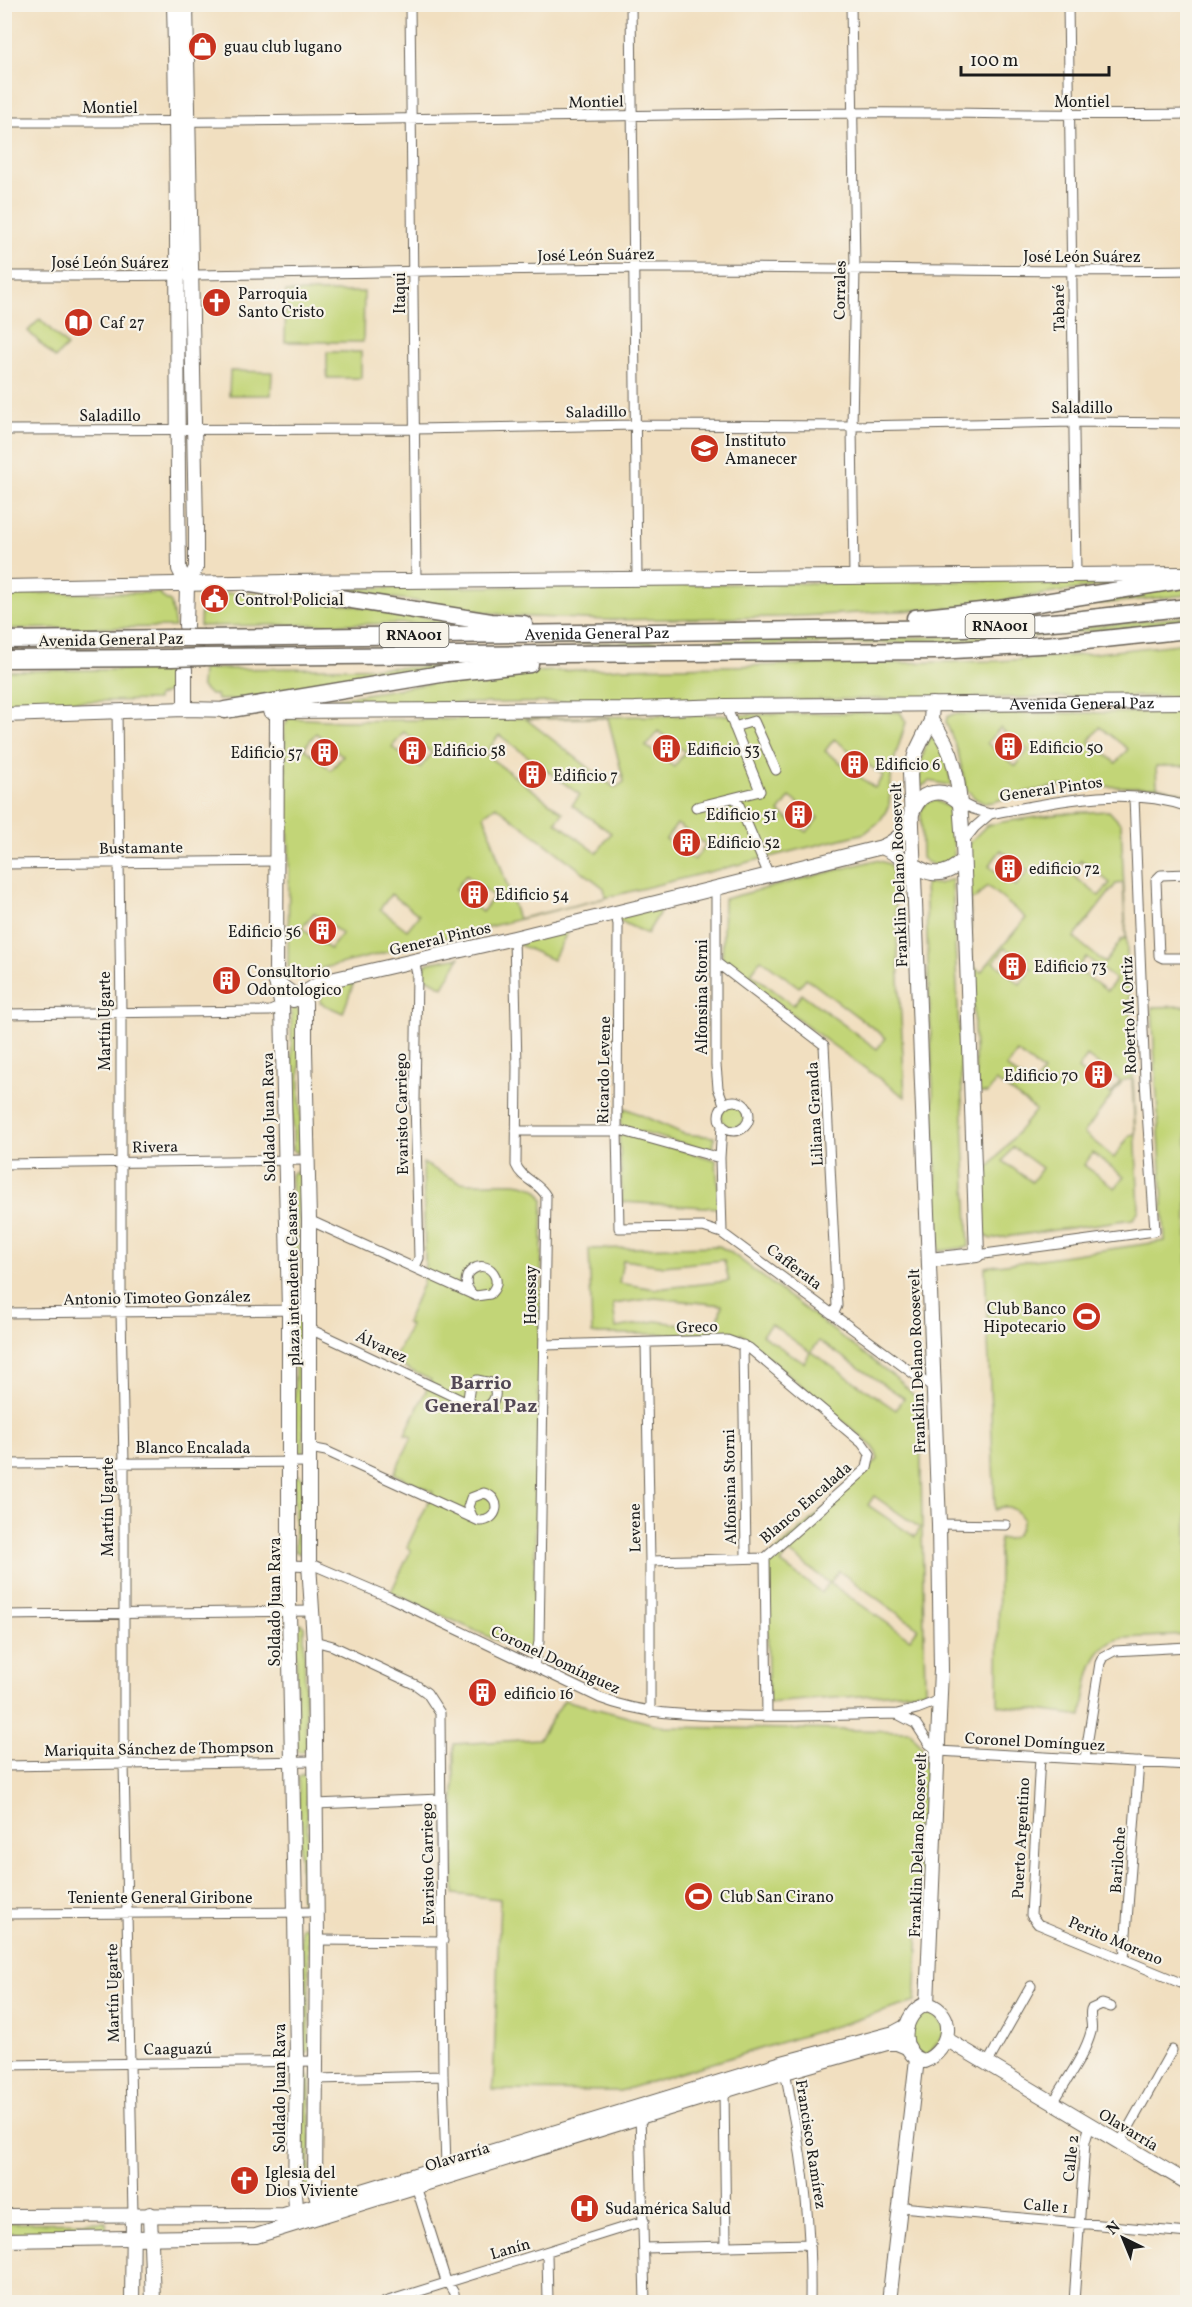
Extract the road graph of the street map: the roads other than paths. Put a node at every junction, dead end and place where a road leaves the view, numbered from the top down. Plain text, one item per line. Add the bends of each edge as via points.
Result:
1 (174, 4) edge
2 (186, 4) edge
3 (410, 4) edge
4 (631, 4) edge
5 (851, 4) edge
6 (1068, 4) edge
7 (851, 113) junction
8 (1188, 114) edge
9 (632, 116) junction
10 (1070, 116) junction
11 (412, 118) junction
12 (4, 122) edge
13 (183, 122) junction
14 (634, 268) junction
15 (855, 268) junction
16 (1188, 270) edge
17 (414, 272) junction
18 (1072, 272) junction
19 (4, 276) edge
20 (184, 277) junction
21 (1074, 422) junction
22 (1188, 423) edge
23 (636, 425) junction
24 (852, 426) junction
25 (414, 429) junction
26 (4, 430) edge
27 (177, 430) junction
28 (193, 430) junction
29 (1188, 574) edge
30 (1076, 575) junction
31 (854, 576) junction
32 (637, 579) junction
33 (1188, 579) edge
34 (416, 581) junction
35 (251, 584) junction
36 (187, 585) junction
37 (4, 587) edge
38 (1188, 607) edge
39 (186, 626) dead end
40 (812, 629) junction
41 (1188, 630) edge
42 (624, 633) junction
43 (4, 640) edge
44 (620, 654) junction
45 (4, 659) edge
46 (185, 669) dead end
47 (1188, 702) edge
48 (932, 704) junction
49 (726, 706) junction
50 (185, 709) junction
51 (225, 710) junction
52 (117, 711) junction
53 (277, 711) junction
54 (4, 715) edge
55 (931, 721) junction
56 (734, 727) junction
57 (776, 770) dead end
58 (1134, 797) junction
59 (736, 798) junction
60 (959, 802) junction
61 (696, 807) dead end
62 (1188, 807) edge
63 (913, 811) junction
64 (990, 814) junction
65 (963, 842) junction
66 (882, 847) junction
67 (963, 860) junction
68 (278, 861) junction
69 (118, 862) junction
70 (4, 864) edge
71 (915, 867) junction
72 (1188, 874) edge
73 (769, 875) junction
74 (716, 889) junction
75 (615, 913) junction
76 (1139, 916) junction
77 (1158, 917) junction
78 (514, 938) junction
79 (1188, 958) edge
80 (414, 961) junction
81 (717, 963) junction
82 (276, 982) junction
83 (298, 996) junction
84 (282, 1006) junction
85 (121, 1013) junction
86 (4, 1014) edge
87 (724, 1104) junction
88 (722, 1125) junction
89 (617, 1130) junction
90 (516, 1131) junction
91 (720, 1158) junction
92 (285, 1160) junction
93 (307, 1160) junction
94 (121, 1162) junction
95 (4, 1164) edge
96 (309, 1220) junction
97 (619, 1228) joint
98 (722, 1233) junction
99 (977, 1255) junction
100 (929, 1260) junction
101 (415, 1266) junction
102 (472, 1294) dead end
103 (289, 1310) junction
104 (310, 1310) junction
105 (121, 1312) junction
106 (4, 1314) edge
107 (833, 1315) junction
108 (310, 1329) junction
109 (646, 1343) junction
110 (545, 1345) junction
111 (743, 1345) junction
112 (933, 1388) junction
113 (474, 1406) dead end
114 (310, 1448) junction
115 (291, 1461) junction
116 (310, 1462) junction
117 (124, 1463) junction
118 (4, 1464) edge
119 (472, 1516) dead end
120 (939, 1524) junction
121 (1006, 1525) dead end
122 (746, 1557) junction
123 (765, 1558) junction
124 (650, 1561) junction
125 (290, 1564) junction
126 (309, 1564) junction
127 (290, 1611) junction
128 (313, 1611) junction
129 (123, 1614) junction
130 (4, 1615) edge
131 (314, 1641) junction
132 (1188, 1647) edge
133 (534, 1666) junction
134 (940, 1700) junction
135 (650, 1712) junction
136 (897, 1714) junction
137 (767, 1716) junction
138 (938, 1751) junction
139 (1040, 1757) junction
140 (1085, 1758) junction
141 (293, 1761) junction
142 (314, 1761) junction
143 (1139, 1762) junction
144 (124, 1763) junction
145 (1188, 1765) edge
146 (4, 1766) edge
147 (441, 1799) junction
148 (315, 1804) junction
149 (295, 1911) junction
150 (128, 1912) junction
151 (315, 1912) junction
152 (4, 1914) edge
153 (1034, 1920) joint
154 (317, 1940) junction
155 (443, 1941) junction
156 (1124, 1960) junction
157 (1031, 1986) dead end
158 (1188, 1986) edge
159 (927, 2004) junction
160 (1111, 2007) dead end
161 (907, 2026) junction
162 (946, 2039) junction
163 (1172, 2050) dead end
164 (913, 2054) junction
165 (297, 2061) junction
166 (316, 2061) junction
167 (130, 2064) junction
168 (987, 2064) junction
169 (4, 2065) edge
170 (784, 2068) junction
171 (443, 2076) junction
172 (316, 2079) junction
173 (724, 2091) junction
174 (1053, 2103) junction
175 (640, 2113) junction
176 (1090, 2125) junction
177 (1119, 2143) junction
178 (446, 2165) junction
179 (1186, 2179) edge
180 (416, 2186) junction
181 (902, 2207) junction
182 (320, 2210) junction
183 (150, 2214) junction
184 (132, 2215) junction
185 (4, 2216) edge
186 (296, 2218) junction
187 (644, 2221) junction
188 (1080, 2223) junction
189 (1188, 2233) edge
190 (132, 2238) junction
191 (152, 2238) junction
192 (4, 2240) edge
193 (810, 2244) junction
194 (726, 2246) junction
195 (644, 2248) junction
196 (547, 2253) junction
197 (447, 2282) junction
198 (132, 2302) edge
199 (153, 2302) edge
200 (385, 2302) edge
201 (455, 2302) edge
202 (548, 2302) edge
203 (645, 2302) edge
204 (810, 2302) edge
205 (889, 2302) edge
206 (1074, 2302) edge

1 - 13 street
2 - 13 street
3 - 11 street, Itaqui
4 - 9 street
5 - 7 street, Corrales
6 - 10 street, Tabaré
7 - 9 street, Montiel
7 - 10 street, Montiel
7 - 15 street, Corrales
8 - 10 street, Montiel
9 - 11 street, Montiel
9 - 14 street
10 - 18 street, Tabaré
11 - 13 street, Montiel
11 - 17 street, Itaqui
12 - 13 street, Montiel
13 - 20 street
14 - 15 street, José León Suárez
14 - 17 street, José León Suárez
14 - 23 street
15 - 18 street, José León Suárez
15 - 24 street, Corrales
16 - 18 street, José León Suárez
17 - 20 street, José León Suárez
17 - 25 street, Itaqui
18 - 21 street, Tabaré
19 - 20 street, José León Suárez
20 - 27 street
20 - 28 street
21 - 22 street, Saladillo
21 - 24 street, Saladillo
21 - 30 street, Tabaré
23 - 24 street, Saladillo
23 - 25 street, Saladillo
23 - 32 street
24 - 31 street, Corrales
25 - 28 street, Saladillo
25 - 34 street, Itaqui
26 - 27 street, Saladillo
27 - 28 street, Saladillo
27 - 36 street via 179,569
28 - 36 street via 196,568
29 - 30 street
30 - 31 street
31 - 32 street
32 - 34 street
33 - 40 highway via 1000,609
34 - 35 street
35 - 36 street
35 - 42 highway via 490,622
36 - 37 street
36 - 39 street
38 - 40 highway, Avenida General Paz / RNA001 via 1010,625
40 - 42 highway, Avenida General Paz / RNA001
41 - 44 highway, Avenida General Paz / RNA001 via 981,650
42 - 43 highway, Avenida General Paz / RNA001, bridge
44 - 45 highway, Avenida General Paz / RNA001, bridge
44 - 51 highway via 447,673
46 - 50 street
47 - 48 street, Avenida General Paz
48 - 49 street, Avenida General Paz
48 - 55 street, Franklin Delano Roosevelt
49 - 53 street, Avenida General Paz
49 - 56 street
50 - 51 street, Avenida General Paz
50 - 52 street, Avenida General Paz
51 - 53 street, Avenida General Paz
52 - 54 street, Avenida General Paz
52 - 69 street, Martín Ugarte
53 - 68 street, Soldado Juan Rava
55 - 60 street via 942,733 953,759
55 - 63 street, Franklin Delano Roosevelt via 912,763
56 - 57 street via 754,721
56 - 59 street via 760,791
58 - 62 street, General Pintos
58 - 64 street, General Pintos via 1083,798
58 - 76 street, Roberto M. Ortiz
59 - 61 street
59 - 73 street
60 - 63 street, General Pintos via 949,794 936,792 923,796
60 - 64 street, General Pintos
60 - 65 street
63 - 66 street, General Pintos via 903,832
63 - 71 street, Franklin Delano Roosevelt
64 - 65 street, General Pintos
65 - 67 street
66 - 71 street
66 - 73 street, General Pintos
67 - 71 street via 946,872 935,874
67 - 99 street
68 - 69 street, Bustamante
68 - 82 street, Soldado Juan Rava
69 - 70 street, Bustamante
69 - 85 street, Martín Ugarte
71 - 100 street, Franklin Delano Roosevelt
72 - 77 street via 1158,877
73 - 74 street, General Pintos
74 - 75 street, General Pintos
74 - 81 street, Alfonsina Storni
75 - 78 street, General Pintos
75 - 89 street, Ricardo Levene via 619,975
76 - 77 street
76 - 99 street, Roberto M. Ortiz via 1155,1232
77 - 79 street via 1159,956
78 - 80 street, General Pintos
78 - 90 street, Houssay
80 - 83 street, General Pintos via 322,982
80 - 101 street, Evaristo Carriego via 419,1257
81 - 87 street, Alfonsina Storni via 716,1065
81 - 107 street, Liliana Granda via 824,1045 837,1306
82 - 83 street
82 - 84 street, Soldado Juan Rava
83 - 84 street, General Pintos
83 - 93 street, plaza intendente Casares via 307,1008
84 - 85 street, General Pintos via 270,1011
84 - 92 street, Soldado Juan Rava
85 - 86 street, General Pintos
85 - 94 street, Martín Ugarte
87 - 88 street, Alfonsina Storni via 719,1112
87 - 88 street via 738,1101 748,1115 739,1130
88 - 91 street, Alfonsina Storni
89 - 90 street
89 - 91 street
89 - 97 street, Ricardo Levene
90 - 110 street, Houssay via 519,1172 546,1196
91 - 98 street, Alfonsina Storni
92 - 93 street, Rivera
92 - 94 street, Rivera
92 - 103 street, Soldado Juan Rava
93 - 96 street, plaza intendente Casares
94 - 95 street, Rivera
94 - 105 street, Martín Ugarte
96 - 101 street
96 - 104 street, plaza intendente Casares
97 - 98 street, Cafferata via 703,1227
98 - 107 street, Cafferata
99 - 100 street
100 - 112 street, Franklin Delano Roosevelt
101 - 102 street
103 - 104 street, Antonio Timoteo González
103 - 105 street, Antonio Timoteo González
103 - 115 street, Soldado Juan Rava
104 - 108 street, plaza intendente Casares
105 - 106 street, Antonio Timoteo González
105 - 117 street, Martín Ugarte
107 - 112 street, Cafferata
108 - 113 street, Álvarez
108 - 114 street, plaza intendente Casares
109 - 110 street, Greco
109 - 111 street, Greco via 727,1340
109 - 124 street, Levene
110 - 133 street, Houssay via 539,1642
111 - 122 street, Alfonsina Storni
111 - 123 street, Blanco Encalada via 862,1443 870,1454 870,1463
112 - 120 street, Franklin Delano Roosevelt
114 - 116 street, plaza intendente Casares
114 - 119 street via 326,1451
115 - 116 street, Blanco Encalada
115 - 117 street, Blanco Encalada
115 - 125 street, Soldado Juan Rava
116 - 126 street, plaza intendente Casares
117 - 118 street, Blanco Encalada
117 - 129 street, Martín Ugarte
120 - 121 street
120 - 134 street, Franklin Delano Roosevelt
122 - 123 street, Blanco Encalada
122 - 124 street, Blanco Encalada
123 - 137 street
124 - 135 street, Levene
125 - 126 street, Coronel Domínguez
125 - 127 street, Soldado Juan Rava
126 - 128 street
126 - 133 street, Coronel Domínguez
127 - 128 street
127 - 129 street
127 - 141 street, Soldado Juan Rava
128 - 131 street
129 - 130 street
129 - 144 street, Martín Ugarte
131 - 142 street
131 - 147 street, Evaristo Carriego via 416,1685 435,1702 442,1725
132 - 140 street via 1114,1651 1103,1657
133 - 135 street, Coronel Domínguez via 600,1698
134 - 136 street, Coronel Domínguez
134 - 138 street, Franklin Delano Roosevelt
135 - 137 street, Coronel Domínguez
136 - 137 street, Coronel Domínguez
136 - 138 street via 916,1724
138 - 139 street, Coronel Domínguez
138 - 159 street, Franklin Delano Roosevelt
139 - 140 street, Coronel Domínguez
139 - 153 street, Puerto Argentino via 1031,1915
140 - 143 street, Coronel Domínguez
141 - 142 street, Mariquita Sánchez de Thompson
141 - 144 street, Mariquita Sánchez de Thompson
141 - 149 street, Soldado Juan Rava
142 - 148 street
143 - 145 street, Coronel Domínguez
143 - 156 street, Bariloche
144 - 146 street, Mariquita Sánchez de Thompson
144 - 150 street, Martín Ugarte
147 - 148 street
147 - 155 street, Evaristo Carriego
148 - 151 street
149 - 150 street, Teniente General Giribone
149 - 151 street, Teniente General Giribone
149 - 165 street, Soldado Juan Rava
150 - 152 street, Teniente General Giribone
150 - 167 street, Martín Ugarte
151 - 154 street
153 - 156 street, Perito Moreno
154 - 155 street
154 - 166 street
155 - 171 street, Evaristo Carriego
156 - 158 street, Perito Moreno
157 - 168 street
159 - 161 street via 913,2011
159 - 162 street via 938,2009 944,2018
160 - 174 street via 1102,2004 1091,2009 1092,2030
161 - 164 street
161 - 170 street, Olavarría
162 - 164 street via 935,2055 924,2061
162 - 168 street, Olavarría
163 - 177 street
164 - 170 street, Olavarría via 897,2043 887,2043
164 - 181 street
165 - 166 street, Caaguazú
165 - 167 street, Caaguazú
165 - 186 street, Soldado Juan Rava
166 - 172 street
167 - 169 street, Caaguazú
167 - 184 street, Martín Ugarte
168 - 174 street, Olavarría
170 - 173 street, Olavarría
170 - 175 street, Olavarría
170 - 193 street, Francisco Ramírez via 801,2155
171 - 172 street
171 - 178 street, Evaristo Carriego
172 - 182 street via 315,2190
173 - 175 street, Olavarría
173 - 194 street
174 - 176 street, Olavarría
175 - 178 street, Olavarría
175 - 180 street, Olavarría
175 - 187 street
176 - 177 street, Olavarría
176 - 188 street, Calle 2 via 1085,2142
177 - 179 street, Olavarría
178 - 182 street, Olavarría
180 - 182 street, Olavarría
180 - 197 street
181 - 188 street, Calle 1
181 - 205 street
182 - 186 street, Olavarría
183 - 184 street, Olavarría
183 - 186 street, Olavarría
183 - 191 street
184 - 185 street, Olavarría
184 - 190 street, Martín Ugarte
186 - 191 street, Olavarría via 247,2238
187 - 195 street
187 - 196 street, Lanín
188 - 189 street, Calle 1
188 - 206 street, Calle 2
190 - 191 street, Olavarría
190 - 192 street, Olavarría
190 - 198 street, Martín Ugarte
191 - 199 street
193 - 194 street
193 - 204 street, Francisco Ramírez
194 - 195 street
195 - 203 street
196 - 197 street, Lanín
196 - 202 street
197 - 200 street, Lanín
197 - 201 street

